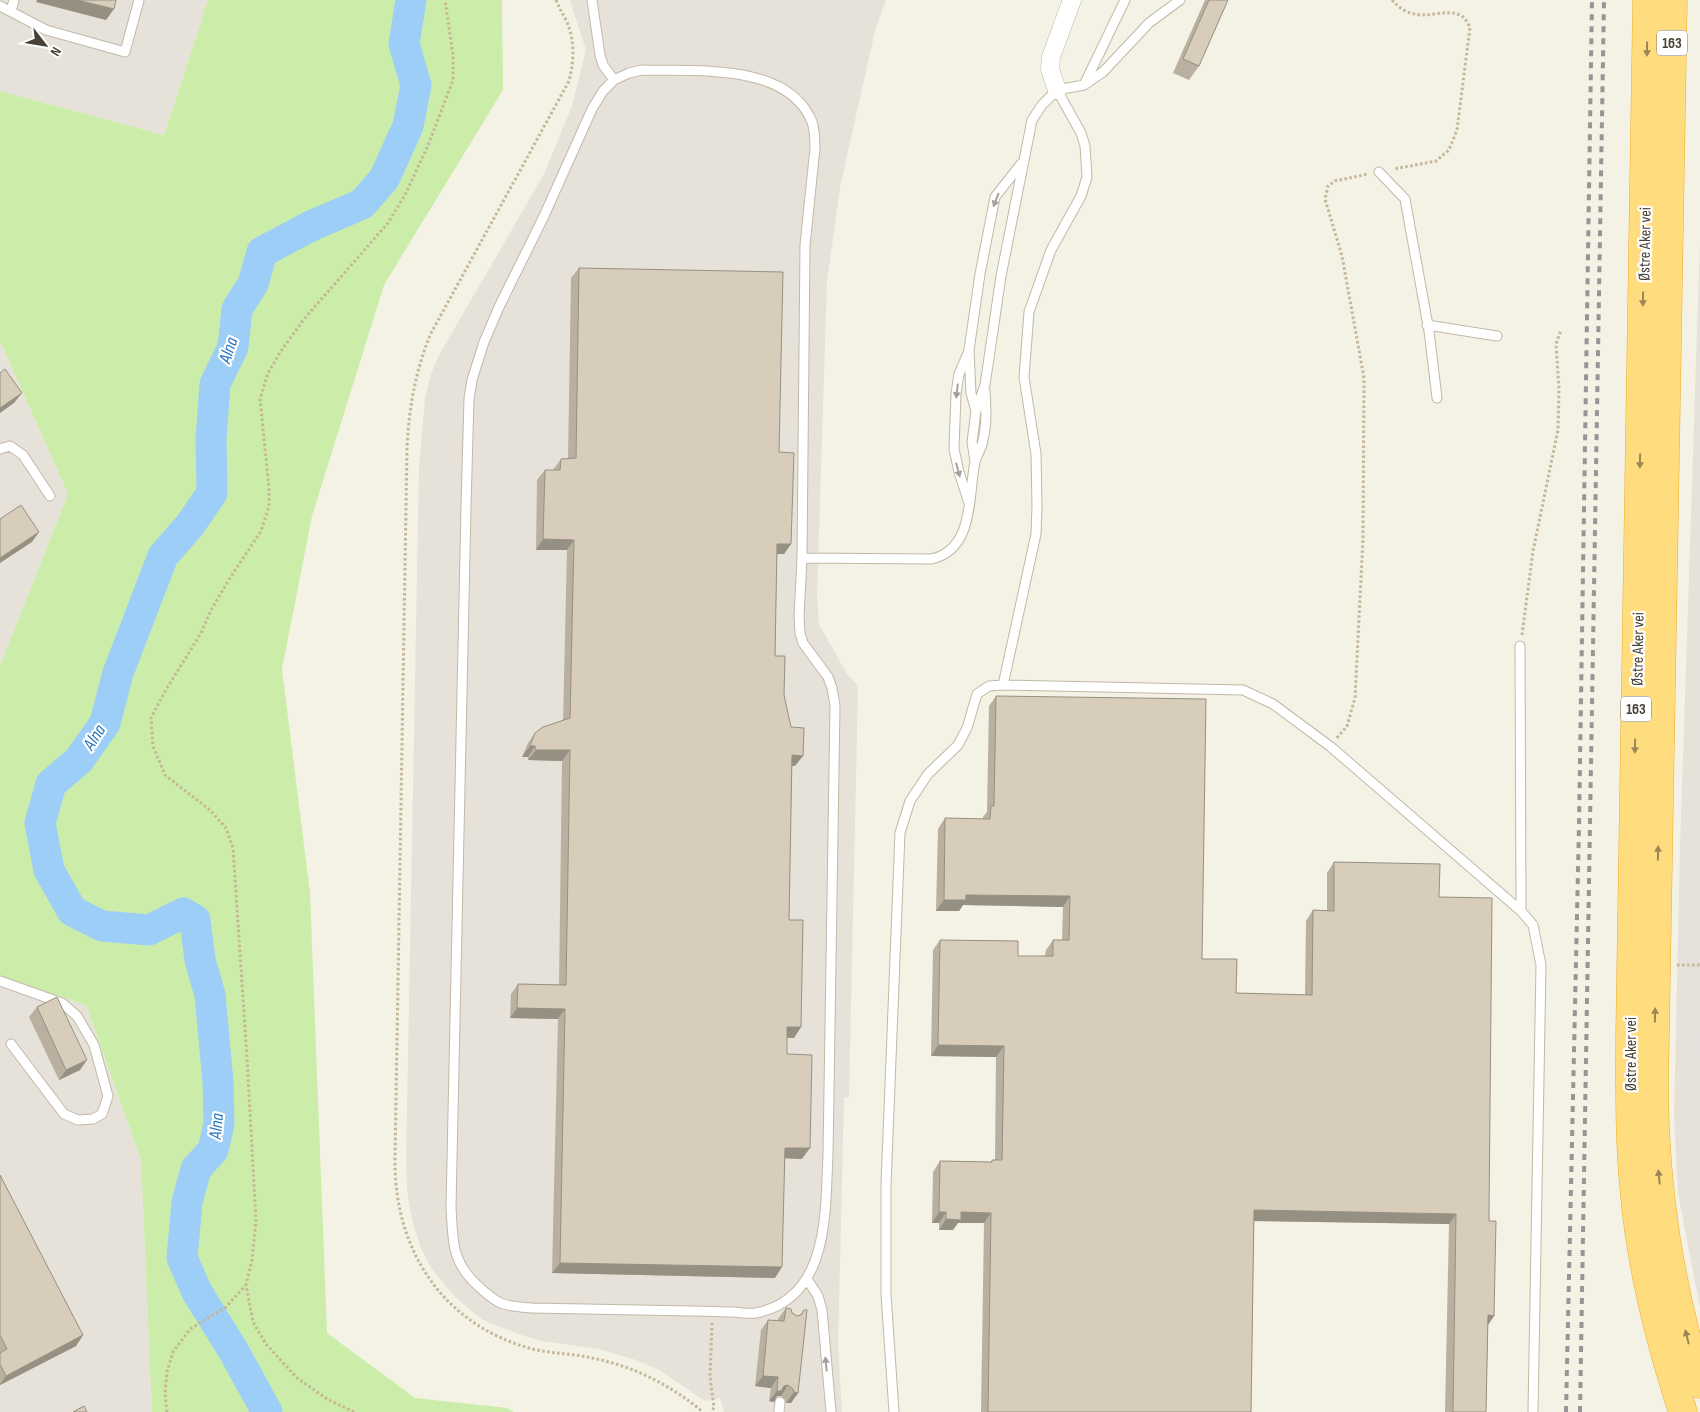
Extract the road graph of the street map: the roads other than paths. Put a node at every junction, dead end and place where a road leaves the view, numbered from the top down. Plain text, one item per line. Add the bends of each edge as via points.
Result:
1 (14, 0) edge
2 (139, 0) edge
3 (592, 0) edge
4 (1072, 0) edge
5 (1125, 0) edge
6 (1180, 0) edge
7 (1647, 0) edge
8 (1672, 0) edge
9 (0, 6) edge
10 (11, 11) junction
11 (614, 80) junction
12 (1084, 85) junction
13 (1057, 90) junction
14 (1024, 161) junction
15 (1379, 172) road end
16 (1427, 325) junction
17 (1497, 336) dead end
18 (969, 350) junction
19 (985, 385) junction
20 (1437, 398) dead end
21 (976, 411) junction
22 (0, 449) edge
23 (975, 461) junction
24 (50, 496) dead end
25 (970, 505) junction
26 (802, 558) junction
27 (1520, 646) road end
28 (1003, 686) junction
29 (1521, 911) junction
30 (0, 981) edge
31 (11, 1044) dead end
32 (807, 1279) junction
33 (1700, 1384) edge
34 (832, 1412) edge
35 (894, 1412) edge
36 (1533, 1412) edge
37 (1683, 1412) edge

1 - 10 lane
2 - 10 lane via 125,52 46,30
3 - 11 lane via 600,55
4 - 13 street via 1050,57
5 - 12 lane
6 - 12 lane via 1149,22 1103,72
7 -> 37 highway, Østre Aker vei / 163 via 1631,1128 1634,1186 1646,1270 1664,1352
33 -> 8 highway, Østre Aker vei / 163 via 1687,1337 1663,1216 1655,1129
9 - 10 lane
11 - 26 lane via 642,70 754,76 794,97 812,123 815,148 805,245
11 - 32 lane via 592,109 499,307 484,342 469,399 451,1207 453,1234 465,1274 498,1303 509,1306 754,1313 791,1301
12 - 13 lane
13 - 14 lane via 1042,104 1032,120
13 - 28 lane via 1081,133 1087,177 1081,196 1051,250 1029,312 1024,377 1036,454 1036,534
14 -> 18 lane via 996,197
14 - 19 lane via 1001,276
15 - 16 lane via 1405,200
16 - 17 lane
16 - 20 lane
18 - 21 lane via 971,393
18 -> 25 lane via 959,374 954,449
19 - 21 lane
19 - 23 lane via 983,441
21 - 23 lane via 972,442
22 - 24 lane via 10,446 23,455
23 - 25 lane
25 - 26 lane via 956,543 942,555 931,559
26 - 32 lane via 800,633 808,652 828,677 835,705 825,1225 821,1248
27 - 29 lane
28 - 29 lane via 1243,690 1273,704 1331,747
28 - 35 lane via 989,686 977,694 958,745 928,774 910,801 900,833 886,1185 886,1294
29 - 36 lane via 1533,924 1541,965
30 - 31 lane via 62,1003 77,1016 94,1045 108,1096 102,1114 78,1120 64,1114
34 -> 32 lane via 822,1310

